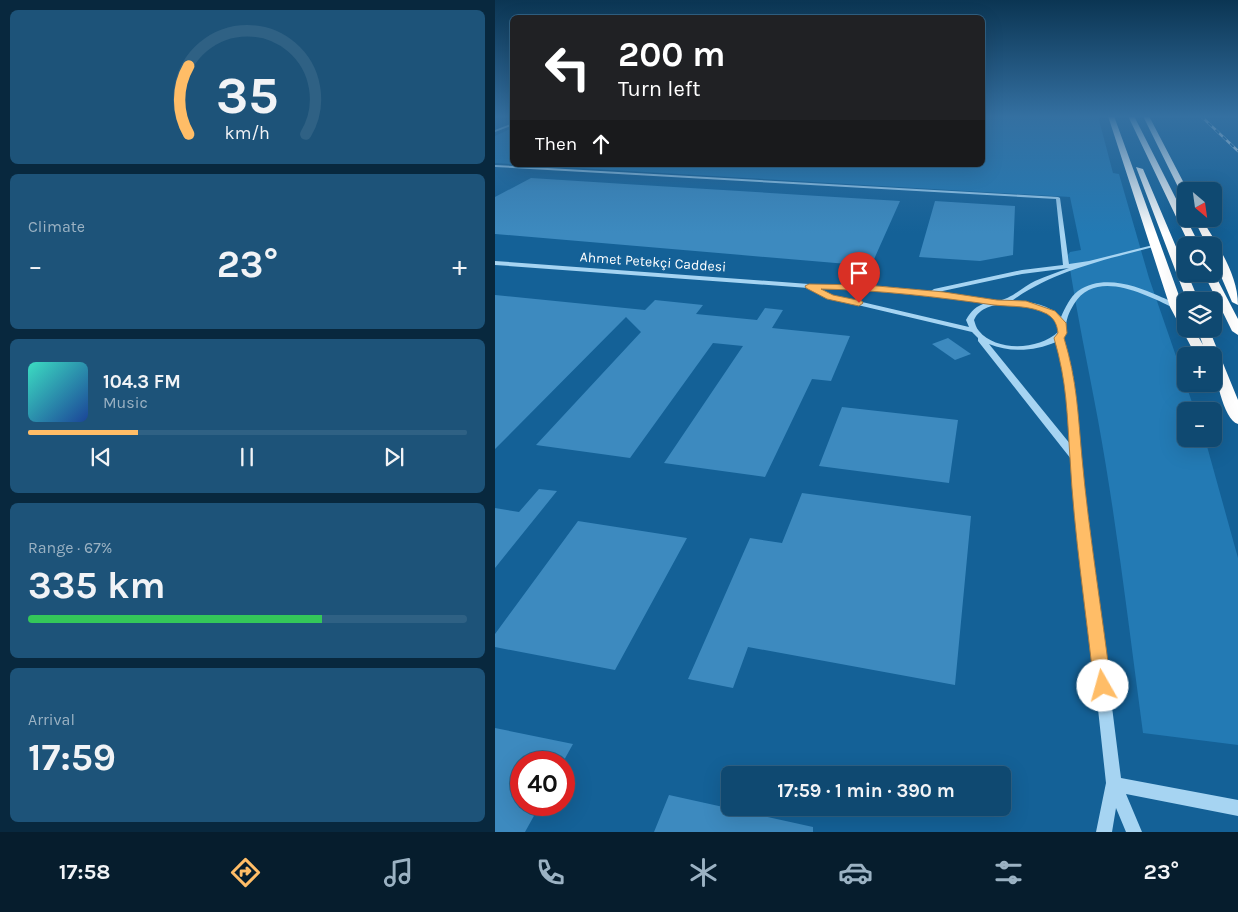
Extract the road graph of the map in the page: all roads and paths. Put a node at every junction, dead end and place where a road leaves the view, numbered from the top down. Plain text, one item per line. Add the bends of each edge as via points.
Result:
1 (1124, 155) edge
2 (1134, 155) edge
3 (1150, 155) edge
4 (1166, 155) edge
5 (495, 166) edge
6 (510, 167) edge
7 (513, 167) edge
8 (1179, 182) edge
9 (1190, 237) edge
10 (1155, 245) junction
11 (495, 263) edge
12 (1089, 263) junction
13 (1066, 266) junction
14 (1222, 267) edge
15 (1213, 282) edge
16 (809, 286) junction
17 (1190, 292) edge
18 (927, 293) junction
19 (1006, 302) junction
20 (1238, 302) edge
21 (997, 303) junction
22 (1176, 306) joint
23 (1061, 323) junction
24 (1238, 331) edge
25 (976, 332) junction
26 (1206, 337) edge
27 (1059, 338) junction
28 (1221, 392) edge
29 (1238, 419) edge
30 (1238, 426) edge
31 (1076, 458) junction
32 (1113, 784) junction
33 (1238, 808) edge
34 (1104, 832) edge
35 (1134, 832) edge

1 - 10 highway
2 - 17 highway
3 - 9 highway
4 - 8 highway
5 - 6 street
7 - 13 street via 1058,198
10 - 12 street
10 - 22 highway
11 - 16 street, Ahmet Petekçi Caddesi
12 - 13 street
12 - 19 street via 1029,287
13 - 18 street via 998,276
14 - 20 highway
15 - 24 highway
16 - 18 street, Ahmet Petekçi Caddesi via 836,285
16 - 25 street, Ahmet Petekçi Caddesi via 830,297
18 - 21 street, Ahmet Petekçi Caddesi
19 - 21 street
19 - 23 street via 1035,306 1052,313
21 - 25 street via 981,307 971,315
22 - 23 street via 1139,290 1109,285 1078,294
23 - 27 street via 1063,333
25 - 27 street, Ahmet Petekçi Caddesi via 995,343 1021,348 1046,345
25 - 31 street
26 - 29 highway
27 - 31 street via 1068,368 1075,417
28 - 30 highway
31 - 32 street
32 - 33 street
32 - 34 street
32 - 35 street

